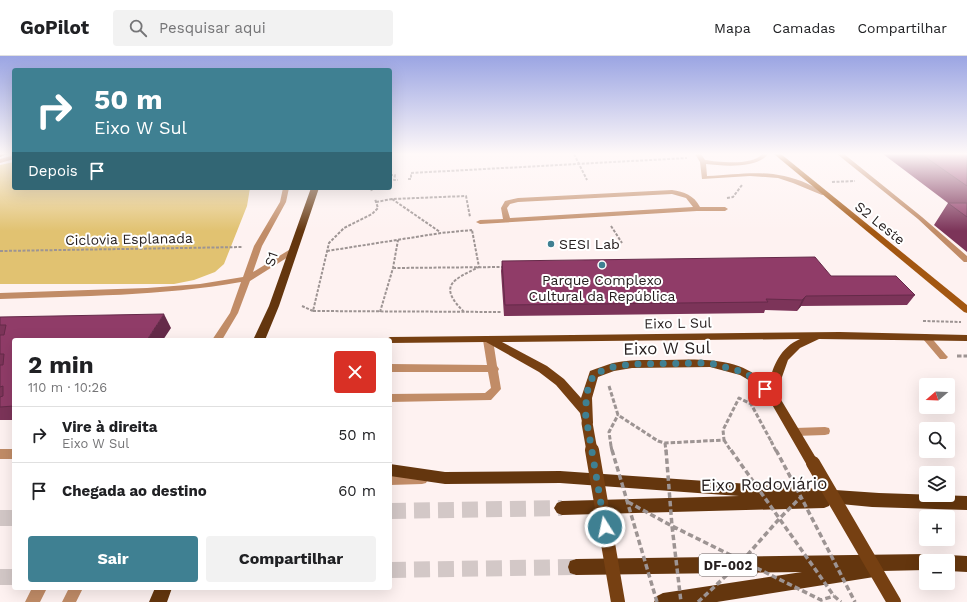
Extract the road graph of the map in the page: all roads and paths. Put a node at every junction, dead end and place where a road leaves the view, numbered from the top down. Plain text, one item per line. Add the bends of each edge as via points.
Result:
1 (394, 179) edge
2 (790, 179) edge
3 (807, 179) edge
4 (872, 179) edge
5 (398, 180) dead end
6 (857, 181) dead end
7 (826, 182) dead end
8 (744, 183) dead end
9 (286, 190) edge
10 (314, 190) edge
11 (824, 194) junction
12 (724, 198) dead end
13 (392, 199) junction
14 (697, 209) junction
15 (725, 209) dead end
16 (507, 220) junction
17 (480, 222) dead end
18 (609, 222) dead end
19 (472, 230) junction
20 (478, 230) dead end
21 (441, 232) junction
22 (398, 240) junction
23 (622, 243) dead end
24 (258, 246) junction
25 (0, 251) edge
26 (292, 252) junction
27 (327, 252) junction
28 (967, 260) edge
29 (479, 267) junction
30 (510, 267) edge
31 (393, 268) junction
32 (247, 279) junction
33 (0, 296) edge
34 (302, 306) dead end
35 (967, 310) edge
36 (313, 311) junction
37 (380, 312) junction
38 (464, 312) junction
39 (501, 312) dead end
40 (923, 321) dead end
41 (967, 322) edge
42 (820, 335) junction
43 (926, 337) junction
44 (218, 338) edge
45 (260, 338) edge
46 (967, 338) edge
47 (392, 340) edge
48 (488, 340) junction
49 (957, 356) dead end
50 (967, 356) edge
51 (943, 357) dead end
52 (392, 368) edge
53 (494, 369) junction
54 (609, 386) dead end
55 (392, 398) edge
56 (774, 398) junction
57 (618, 415) junction
58 (586, 417) junction
59 (825, 431) dead end
60 (795, 432) junction
61 (724, 440) junction
62 (665, 443) junction
63 (0, 454) edge
64 (12, 454) edge
65 (392, 470) edge
66 (445, 478) junction
67 (392, 480) edge
68 (801, 497) junction
69 (878, 500) junction
70 (628, 502) junction
71 (967, 503) edge
72 (562, 508) tunnel mouth
73 (780, 518) junction
74 (672, 526) junction
75 (742, 561) junction
76 (908, 562) junction
77 (919, 562) edge
78 (955, 563) edge
79 (967, 564) edge
80 (576, 567) tunnel mouth
81 (39, 590) edge
82 (75, 590) edge
83 (163, 590) edge
84 (834, 596) junction
85 (32, 602) edge
86 (69, 602) edge
87 (158, 602) edge
88 (618, 602) edge
89 (657, 602) edge
90 (663, 602) edge
91 (681, 602) edge
92 (698, 602) edge
93 (842, 602) edge
94 (855, 602) edge
95 (894, 602) edge

1 - 5 path
2 - 11 lane
3 - 11 main road, S2 Leste
4 - 28 lane
6 - 7 path
8 - 12 path via 733,197
9 - 24 lane via 283,202
10 - 26 highway, S1
11 - 35 main road, S2 Leste
13 - 19 path via 466,196
13 - 21 path
13 - 27 path via 376,200 378,208 372,214 344,228 329,243
14 - 15 lane
14 - 16 lane
14 - 16 lane via 695,202 689,197 672,192 507,202 504,208
16 - 17 lane
18 - 23 path
19 - 20 path
19 - 21 path
19 - 29 path
21 - 22 path
22 - 27 path
22 - 31 path
24 - 25 path, Ciclovia Esplanada
24 - 32 lane
26 - 32 lane
26 - 45 highway, S1 via 274,306
27 - 36 path
29 - 30 path
29 - 31 path
29 - 38 path via 451,283 450,296
31 - 37 path
32 - 33 lane via 178,289
32 - 44 lane via 234,313
34 - 36 path
36 - 37 path
37 - 38 path
38 - 39 path
40 - 41 path
42 - 43 main road, Eixo L Sul
42 - 48 main road, Eixo L Sul
42 - 56 main road via 795,346 780,362
43 - 46 main road, Eixo L Sul
43 - 51 lane
47 - 48 main road, Eixo L Sul
48 - 53 lane
48 - 58 main road via 543,369 560,382
49 - 50 path
52 - 53 lane
53 - 55 lane via 496,388 487,397
54 - 57 path
56 - 58 main road, Eixo W Sul via 756,379 729,367 710,363 632,364 594,374 588,388
56 - 60 main road, Eixo W Sul
57 - 62 path
57 - 70 path, bridge via 609,432
58 - 88 main road, Eixo W Sul, bridge
59 - 60 lane
60 - 95 main road, Eixo W Sul, bridge
61 - 62 path
61 - 68 path, bridge via 723,430 739,398 751,404
61 - 73 path, bridge
62 - 74 path, bridge
63 - 64 lane
65 - 66 highway
66 - 67 lane
66 - 69 highway via 560,477
68 - 73 path, bridge
68 - 94 path, bridge
69 - 71 highway, Eixo Rodoviário
69 - 72 highway, Eixo Rodoviário
70 - 74 path, bridge
70 - 89 path, bridge
73 - 75 path, bridge
73 - 84 path, bridge
74 - 75 path, bridge
74 - 91 path, bridge
75 - 84 path, bridge via 821,600
75 - 92 path, bridge
76 - 77 highway, DF-002
76 - 80 highway, DF-002
76 - 90 highway
78 - 79 highway
81 - 85 lane
82 - 86 lane
83 - 87 highway
84 - 93 path, bridge

